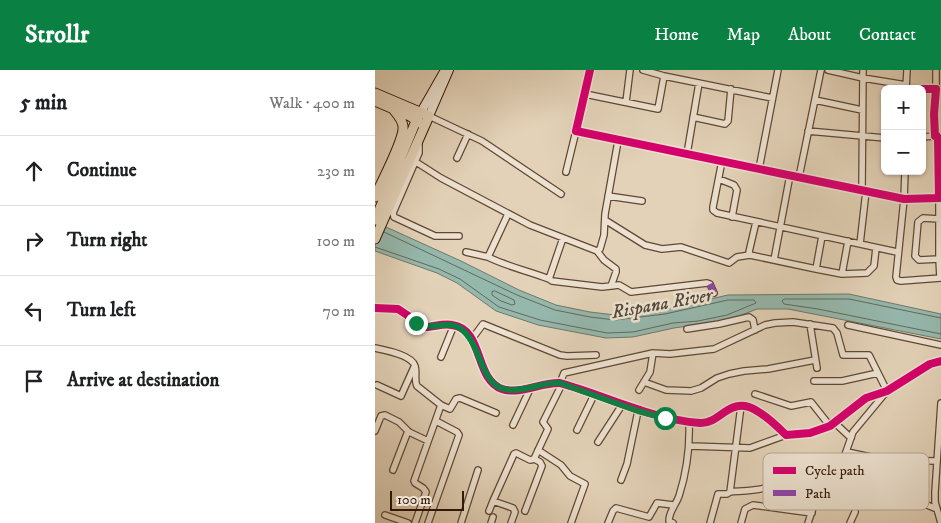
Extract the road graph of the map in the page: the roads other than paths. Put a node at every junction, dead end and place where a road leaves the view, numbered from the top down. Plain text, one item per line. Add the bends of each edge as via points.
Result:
1 (445, 70) edge
2 (449, 70) edge
3 (590, 70) edge
4 (630, 70) edge
5 (643, 70) edge
6 (779, 70) edge
7 (821, 70) edge
8 (829, 70) edge
9 (863, 70) edge
10 (907, 70) edge
11 (935, 70) edge
12 (664, 76) junction
13 (863, 78) junction
14 (699, 83) junction
15 (896, 85) edge
16 (906, 85) edge
17 (731, 89) junction
18 (926, 89) edge
19 (936, 89) junction
20 (375, 93) edge
21 (585, 94) junction
22 (772, 98) junction
23 (815, 100) junction
24 (375, 101) edge
25 (626, 102) junction
26 (393, 109) junction
27 (862, 110) junction
28 (425, 114) junction
29 (693, 117) junction
30 (416, 120) junction
31 (425, 126) junction
32 (577, 131) junction
33 (808, 131) junction
34 (468, 134) junction
35 (862, 136) junction
36 (926, 136) edge
37 (935, 136) junction
38 (881, 138) edge
39 (619, 141) junction
40 (687, 154) junction
41 (410, 158) junction
42 (457, 158) dead end
43 (722, 161) junction
44 (759, 169) junction
45 (566, 172) dead end
46 (790, 175) junction
47 (905, 175) edge
48 (799, 177) junction
49 (719, 179) junction
50 (864, 190) junction
51 (561, 194) dead end
52 (608, 196) junction
53 (375, 197) edge
54 (940, 198) edge
55 (904, 199) junction
56 (642, 200) dead end
57 (508, 214) junction
58 (732, 217) junction
59 (939, 219) junction
60 (375, 220) edge
61 (605, 220) junction
62 (756, 222) junction
63 (780, 227) junction
64 (459, 236) dead end
65 (822, 236) junction
66 (563, 238) junction
67 (375, 239) edge
68 (848, 241) junction
69 (860, 244) junction
70 (876, 248) junction
71 (597, 251) junction
72 (466, 252) dead end
73 (897, 252) junction
74 (750, 255) junction
75 (488, 257) junction
76 (939, 259) junction
77 (774, 260) junction
78 (816, 269) junction
79 (843, 274) junction
80 (940, 278) edge
81 (549, 279) junction
82 (611, 286) junction
83 (714, 293) dead end
84 (375, 308) edge
85 (810, 324) junction
86 (454, 325) junction
87 (848, 325) dead end
88 (687, 329) dead end
89 (755, 330) junction
90 (472, 339) junction
91 (941, 345) edge
92 (375, 348) edge
93 (653, 353) junction
94 (596, 355) dead end
95 (441, 357) dead end
96 (815, 360) junction
97 (941, 361) edge
98 (415, 365) junction
99 (817, 368) dead end
100 (878, 373) junction
101 (814, 381) dead end
102 (644, 382) junction
103 (561, 383) junction
104 (377, 385) dead end
105 (531, 387) junction
106 (639, 390) dead end
107 (887, 391) junction
108 (755, 394) dead end
109 (594, 395) junction
110 (941, 404) edge
111 (441, 405) junction
112 (622, 405) junction
113 (741, 406) junction
114 (638, 411) junction
115 (496, 413) dead end
116 (436, 421) junction
117 (689, 422) junction
118 (832, 424) junction
119 (513, 425) dead end
120 (577, 430) dead end
121 (375, 431) edge
122 (408, 431) junction
123 (786, 434) junction
124 (851, 438) junction
125 (428, 441) junction
126 (598, 442) dead end
127 (690, 446) junction
128 (736, 448) junction
129 (538, 450) junction
130 (847, 452) joint
131 (852, 453) edge
132 (534, 459) junction
133 (929, 461) edge
134 (936, 461) junction
135 (393, 470) dead end
136 (478, 470) dead end
137 (621, 480) dead end
138 (763, 488) edge
139 (730, 492) junction
140 (493, 501) junction
141 (673, 505) junction
142 (763, 506) edge
143 (929, 506) edge
144 (937, 509) junction
145 (489, 510) dead end
146 (790, 510) edge
147 (813, 510) edge
148 (525, 511) dead end
149 (855, 512) dead end
150 (812, 513) junction
151 (385, 515) dead end
152 (415, 521) edge
153 (408, 523) edge
154 (428, 523) edge
155 (461, 523) edge
156 (511, 523) edge
157 (571, 523) edge
158 (608, 523) edge
159 (673, 523) edge
160 (710, 523) edge
161 (741, 523) edge
162 (808, 523) edge
163 (850, 523) edge
164 (941, 523) edge

1 - 28 main road
2 - 28 main road
3 - 21 street
4 - 25 street
5 - 12 street
6 - 22 street
7 - 23 street
8 - 13 street
9 - 13 street
10 - 16 street
11 - 19 street
12 - 14 street
12 - 25 street via 658,109
13 - 15 street
13 - 27 street
14 - 17 street
14 - 29 street
17 - 22 street
17 - 29 street via 725,124
18 - 19 street
19 - 37 street
20 - 28 highway
21 - 25 street
21 - 32 street
22 - 44 street
23 - 27 street
23 - 33 street
24 - 26 highway
26 - 30 highway
26 - 53 highway via 401,118 402,137
27 - 35 street
28 - 30 highway
28 - 31 highway
28 - 34 street
29 - 40 street
30 - 31 highway
30 - 41 highway
31 - 41 highway
32 - 39 street
32 - 45 street
33 - 35 street
33 - 48 street
34 - 42 street
34 - 51 street
35 - 38 street
35 - 50 street
36 - 37 street
37 - 54 street via 938,139
39 - 40 street
39 - 52 street
40 - 43 street
41 - 57 street
41 - 60 highway
41 - 64 street via 394,217 435,236
41 - 67 highway
43 - 44 street
43 - 49 street
44 - 46 street
46 - 48 street
46 - 63 street
47 - 55 street
48 - 50 street
49 - 58 street via 734,185 737,190
49 - 58 street via 713,210
50 - 55 street
50 - 69 street
52 - 56 street
52 - 61 street
54 - 55 street
54 - 59 street
55 - 73 street
57 - 66 street
57 - 75 street
58 - 62 street
59 - 76 street
59 - 76 street via 919,220 915,256 919,260
61 - 71 street
61 - 74 street via 645,245 662,249 681,247 729,263 737,257
62 - 63 street
62 - 74 street
63 - 65 street
63 - 77 street
65 - 68 street
65 - 78 street
66 - 71 street
66 - 81 street
68 - 69 street
68 - 79 street
69 - 70 street
70 - 73 street
70 - 79 street via 870,272
71 - 82 street via 617,270
72 - 75 street
73 - 80 street via 897,280
74 - 77 street
75 - 81 street
76 - 80 street
77 - 78 street
78 - 79 street
81 - 82 street
82 - 83 street via 619,285 631,292 707,283
84 - 86 street via 398,309 425,327
85 - 89 street via 775,322
85 - 96 street
85 - 100 street via 833,328 843,355 869,355
86 - 90 street
86 - 95 street
87 - 91 street
88 - 89 street via 749,317
89 - 93 street via 714,349
90 - 94 street via 483,324 560,355
90 - 105 street via 492,382 509,390
92 - 98 street via 397,353
93 - 102 street
93 - 103 street via 565,372
96 - 99 street
96 - 102 street via 729,374 691,391 666,390
97 - 107 street via 930,364
98 - 104 street via 401,396
98 - 111 street via 417,386
100 - 101 street via 842,381
100 - 107 street
102 - 106 street
103 - 105 street
103 - 109 street
103 - 129 street via 543,420 547,429
105 - 119 street
107 - 118 street via 866,398
107 - 124 street
108 - 118 street via 791,406 811,402
109 - 112 street
109 - 120 street
110 - 134 street
111 - 115 street via 450,409 460,398
111 - 116 street
112 - 114 street
112 - 126 street
113 - 117 street via 731,408 708,423
113 - 123 street via 757,411
113 - 128 street
114 - 117 street
114 - 137 street
116 - 125 street
116 - 154 street via 459,435
117 - 127 street
118 - 123 street via 809,433
118 - 124 street
121 - 122 street via 381,416 385,415
122 - 125 street
122 - 135 street
123 - 128 street via 750,448
124 - 130 street
125 - 152 street via 414,481 426,492
127 - 128 street
127 - 141 street via 688,466
128 - 139 street
129 - 132 street
129 - 157 street via 585,484
130 - 131 street
132 - 140 street via 514,454
132 - 148 street via 542,466
133 - 134 street
134 - 144 street
136 - 155 street
138 - 139 street
139 - 160 street via 718,494
140 - 145 street
140 - 156 street via 514,509
141 - 158 street via 657,503 649,516 616,508
141 - 159 street via 669,518
142 - 161 street via 753,505 745,509
143 - 144 street
144 - 164 street
146 - 150 street
147 - 150 street
149 - 163 street
150 - 162 street
151 - 153 street
152 - 154 street

